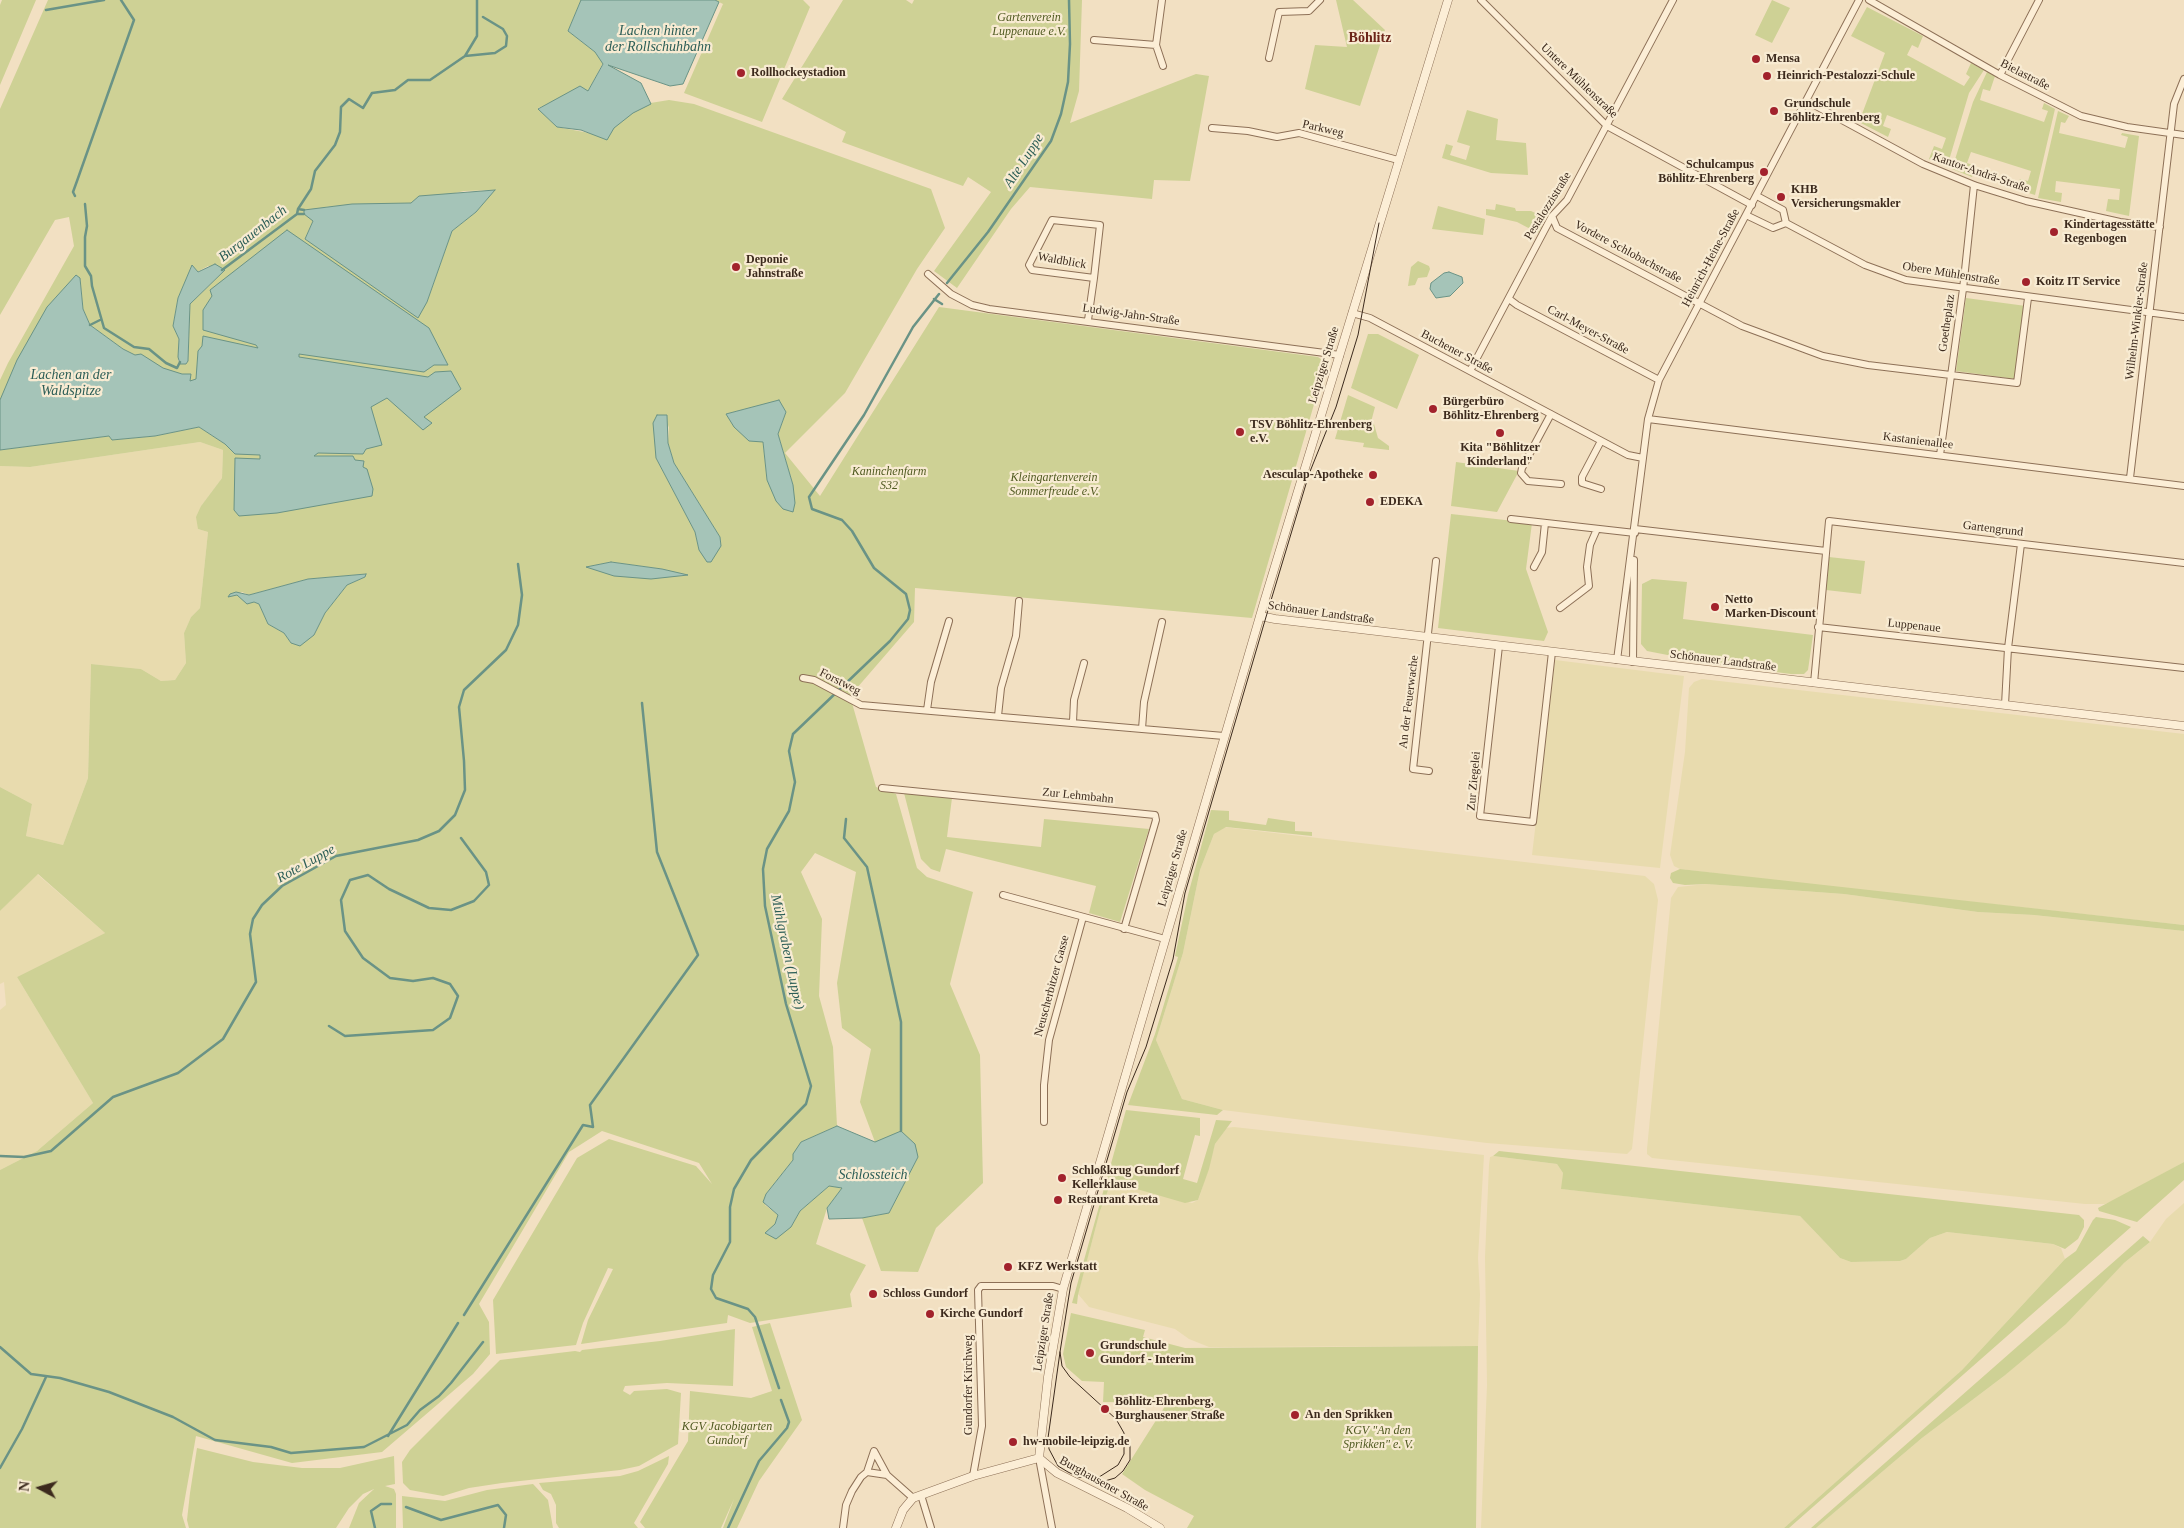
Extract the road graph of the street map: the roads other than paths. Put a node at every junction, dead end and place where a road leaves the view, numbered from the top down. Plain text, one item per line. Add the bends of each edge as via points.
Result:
1 (1162, 0) edge
2 (1320, 0) edge
3 (1448, 0) edge
4 (1481, 0) edge
5 (1673, 0) edge
6 (1859, 0) edge
7 (1869, 0) edge
8 (2039, 0) edge
9 (1094, 40) dead end
10 (1156, 45) junction
11 (1269, 58) dead end
12 (1163, 66) dead end
13 (2000, 75) junction
14 (2184, 79) edge
15 (1807, 101) junction
16 (1607, 126) junction
17 (1212, 128) dead end
18 (2171, 133) junction
19 (2184, 135) edge
20 (1398, 160) junction
21 (1974, 185) junction
22 (1757, 196) junction
23 (1752, 204) junction
24 (1746, 215) junction
25 (1552, 216) junction
26 (1786, 223) junction
27 (2160, 227) junction
28 (928, 274) dead end
29 (1094, 278) junction
30 (1963, 289) junction
31 (2028, 298) junction
32 (1509, 299) junction
33 (1700, 302) junction
34 (1352, 313) junction
35 (2149, 313) junction
36 (2184, 317) edge
37 (1088, 320) junction
38 (1340, 355) junction
39 (1470, 371) junction
40 (1952, 374) junction
41 (1659, 380) junction
42 (1551, 414) junction
43 (1648, 419) junction
44 (1601, 441) junction
45 (1940, 455) junction
46 (1644, 458) junction
47 (2130, 478) junction
48 (1561, 484) dead end
49 (2184, 486) edge
50 (1601, 488) dead end
51 (1511, 519) dead end
52 (1545, 523) junction
53 (1597, 529) junction
54 (1635, 531) junction
55 (1634, 543) junction
56 (2021, 544) junction
57 (1826, 551) junction
58 (1436, 561) dead end
59 (2184, 562) edge
60 (1534, 567) dead end
61 (1019, 601) dead end
62 (1560, 608) dead end
63 (1260, 616) junction
64 (949, 622) dead end
65 (1162, 622) dead end
66 (1818, 627) junction
67 (1428, 638) junction
68 (1499, 646) junction
69 (2008, 648) junction
70 (1552, 652) junction
71 (1617, 660) junction
72 (1633, 662) junction
73 (1084, 663) dead end
74 (2184, 668) edge
75 (803, 678) dead end
76 (1814, 683) junction
77 (2004, 705) junction
78 (927, 710) junction
79 (998, 716) junction
80 (1072, 722) junction
81 (2184, 726) edge
82 (1142, 729) junction
83 (1224, 736) junction
84 (1429, 771) dead end
85 (882, 788) dead end
86 (1003, 895) dead end
87 (1083, 917) junction
88 (1124, 929) junction
89 (1165, 939) junction
90 (1044, 1122) dead end
91 (1063, 1289) junction
92 (1039, 1458) junction
93 (867, 1472) junction
94 (887, 1475) junction
95 (973, 1476) junction
96 (917, 1496) junction
97 (843, 1528) edge
98 (896, 1528) edge
99 (930, 1528) edge
100 (1052, 1528) edge
101 (1160, 1528) edge

1 - 10 street
2 - 11 street via 1308,11 1279,12
3 - 20 street, Leipziger Straße
4 - 16 street, Untere Mühlenstraße
5 - 16 street, Pestalozzistraße
6 - 15 street, Heinrich-Heine-Straße
7 - 13 street, Bielastraße
8 - 13 street
9 - 10 street
10 - 12 street
13 - 18 street, Bielastraße via 2081,116
14 - 18 street, Wilhelm-Winkler-Straße via 2174,104
15 - 21 street, Kantor-Andrä-Straße via 1923,164
15 - 22 street, Heinrich-Heine-Straße
16 - 23 street, Untere Mühlenstraße
16 - 25 street, Pestalozzistraße via 1567,200
17 - 20 street, Parkweg via 1277,137 1299,133
18 - 19 street, Bielastraße
18 - 27 street, Wilhelm-Winkler-Straße
20 - 34 street, Leipziger Straße
21 - 27 street, Kantor-Andrä-Straße via 2026,201 2120,222
21 - 30 street, Goetheplatz
22 - 23 street, Heinrich-Heine-Straße
22 - 26 street, Obere Mühlenstraße via 1783,210
23 - 24 street, Heinrich-Heine-Straße
24 - 26 street, Obere Mühlenstraße via 1773,228
24 - 33 street, Heinrich-Heine-Straße
25 - 32 street, Pestalozzistraße
25 - 33 street, Vordere Schlobachstraße via 1558,228
26 - 30 street, Obere Mühlenstraße via 1885,273 1906,280
27 - 35 street, Wilhelm-Winkler-Straße
28 - 37 street, Ludwig-Jahn-Straße via 951,294 972,305
29 - 29 street, Waldblick via 1100,225 1052,220 1029,264 1032,270
29 - 37 street, Waldblick
30 - 31 street, Obere Mühlenstraße
30 - 40 street, Goetheplatz
31 - 35 street, Obere Mühlenstraße
31 - 40 street via 2017,383
32 - 39 street, Pestalozzistraße
32 - 41 street, Carl-Meyer-Straße
33 - 40 street, Vordere Schlobachstraße via 1742,326 1823,356 1868,365
33 - 41 street, Heinrich-Heine-Straße
34 - 38 street, Leipziger Straße
34 - 39 street, Buchener Straße via 1370,318
35 - 36 street, Obere Mühlenstraße
35 - 47 street, Wilhelm-Winkler-Straße
37 - 38 street, Ludwig-Jahn-Straße
38 - 63 street, Leipziger Straße
39 - 42 street, Buchener Straße
40 - 45 street, Goetheplatz
41 - 43 street, Heinrich-Heine-Straße
42 - 44 street, Buchener Straße
42 - 48 street via 1522,473 1528,481
43 - 45 street, Kastanienallee
43 - 46 street, Heinrich-Heine-Straße
44 - 46 street, Buchener Straße via 1628,455
44 - 50 street via 1582,477 1582,483
45 - 47 street, Kastanienallee
46 - 54 street, Heinrich-Heine-Straße
47 - 49 street, Kastanienallee
51 - 52 street
52 - 53 street
52 - 60 street via 1542,552
53 - 54 street
53 - 62 street via 1590,545 1589,586
54 - 55 street, Heinrich-Heine-Straße
54 - 57 street
55 - 71 street, Heinrich-Heine-Straße
55 - 72 street, Heinrich-Heine-Straße
56 - 57 street, Gartengrund via 1830,521
56 - 59 street, Gartengrund
56 - 69 street
57 - 66 street, Gartengrund
58 - 67 street
61 - 79 street via 1016,636 1001,688
63 - 67 street, Schönauer Landstraße
63 - 83 street, Leipziger Straße
64 - 78 street via 931,682
65 - 82 street via 1144,702
66 - 69 street, Luppenaue
66 - 76 street, Gartengrund
67 - 68 street, Schönauer Landstraße
67 - 84 street, An der Feuerwache via 1412,769
68 - 70 street, Schönauer Landstraße
68 - 70 street, Zur Ziegelei via 1480,816 1533,822
69 - 74 street, Luppenaue
69 - 77 street
70 - 71 street, Schönauer Landstraße
71 - 72 street, Schönauer Landstraße
72 - 76 street, Schönauer Landstraße
73 - 80 street
75 - 78 street, Forstweg via 814,680 861,705
76 - 77 street, Schönauer Landstraße
77 - 81 street, Schönauer Landstraße
78 - 79 street, Forstweg
79 - 80 street, Forstweg
80 - 82 street, Forstweg
82 - 83 street, Forstweg
83 - 89 street, Leipziger Straße
85 - 88 street, Zur Lehmbahn via 1155,815
86 - 87 street
87 - 88 street
87 - 90 street, Neuscherbitzer Gasse via 1049,1040
88 - 89 street
89 - 91 street, Leipziger Straße
91 - 92 street, Leipziger Straße
91 - 95 street, Gundorfer Kirchweg via 1053,1286 980,1286 978,1290 982,1426
92 - 95 street
92 - 100 street, Leipziger Straße
92 - 101 street, Burghausener Straße via 1066,1478
93 - 94 street
93 - 94 street via 875,1451
93 - 97 street via 856,1484 846,1505
94 - 96 street
95 - 96 street
96 - 98 street via 904,1510
96 - 99 street

